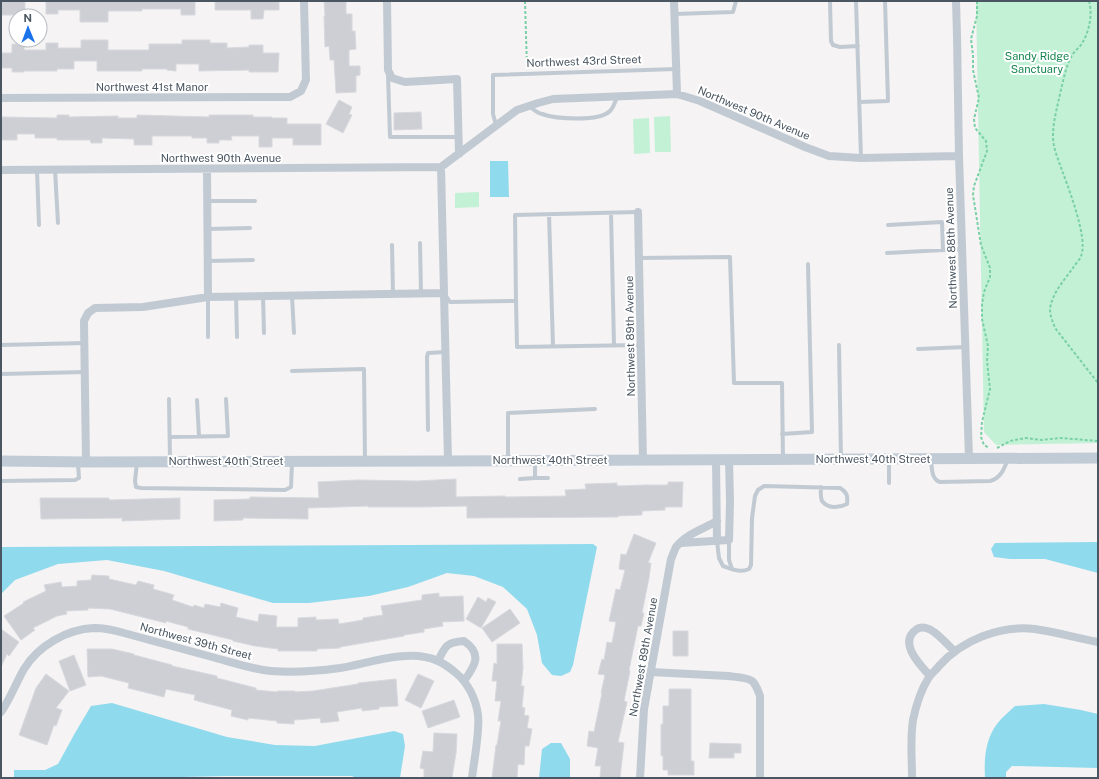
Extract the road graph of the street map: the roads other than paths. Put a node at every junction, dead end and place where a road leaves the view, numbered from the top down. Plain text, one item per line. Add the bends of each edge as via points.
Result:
1 (304, 1) edge
2 (387, 1) edge
3 (674, 1) edge
4 (736, 1) edge
5 (830, 1) edge
6 (856, 1) edge
7 (885, 1) edge
8 (957, 1) edge
9 (675, 14) junction
10 (858, 46) junction
11 (676, 69) junction
12 (388, 70) junction
13 (677, 94) junction
14 (617, 97) junction
15 (1, 98) edge
16 (859, 102) junction
17 (529, 106) junction
18 (496, 125) junction
19 (459, 137) junction
20 (459, 154) junction
21 (959, 156) junction
22 (861, 158) junction
23 (441, 167) junction
24 (207, 169) junction
25 (1, 170) edge
26 (36, 170) junction
27 (55, 170) junction
28 (207, 201) junction
29 (255, 201) dead end
30 (638, 212) joint
31 (611, 213) junction
32 (549, 214) junction
33 (58, 223) dead end
34 (39, 225) dead end
35 (888, 225) dead end
36 (250, 228) dead end
37 (207, 229) junction
38 (420, 243) dead end
39 (392, 245) dead end
40 (963, 249) junction
41 (943, 250) junction
42 (888, 253) dead end
43 (639, 258) junction
44 (253, 260) dead end
45 (207, 261) junction
46 (808, 264) dead end
47 (421, 293) junction
48 (444, 293) junction
49 (393, 294) junction
50 (292, 295) junction
51 (208, 296) junction
52 (236, 296) junction
53 (263, 296) junction
54 (516, 301) junction
55 (264, 333) dead end
56 (294, 333) dead end
57 (208, 337) dead end
58 (237, 337) dead end
59 (85, 342) junction
60 (1, 345) edge
61 (614, 345) junction
62 (641, 345) junction
63 (839, 345) dead end
64 (553, 346) junction
65 (966, 347) junction
66 (918, 349) dead end
67 (446, 352) junction
68 (292, 371) dead end
69 (85, 372) junction
70 (1, 374) edge
71 (169, 399) dead end
72 (226, 399) dead end
73 (197, 400) dead end
74 (595, 409) dead end
75 (428, 430) dead end
76 (782, 434) junction
77 (199, 436) junction
78 (170, 437) junction
79 (969, 458) junction
80 (1009, 458) junction
81 (1098, 458) edge
82 (716, 459) junction
83 (730, 459) junction
84 (783, 459) junction
85 (889, 459) junction
86 (931, 459) junction
87 (508, 460) junction
88 (535, 460) junction
89 (643, 460) junction
90 (841, 460) junction
91 (1, 461) edge
92 (138, 461) junction
93 (170, 461) junction
94 (292, 461) junction
95 (365, 461) junction
96 (448, 461) junction
97 (82, 462) junction
98 (535, 478) junction
99 (548, 478) dead end
100 (520, 479) dead end
101 (1, 481) edge
102 (889, 483) dead end
103 (821, 488) junction
104 (717, 521) junction
105 (729, 540) junction
106 (717, 541) junction
107 (681, 543) junction
108 (732, 569) junction
109 (1098, 642) edge
110 (954, 651) junction
111 (438, 661) junction
112 (651, 672) junction
113 (930, 676) junction
114 (464, 681) junction
115 (1, 712) edge
116 (472, 778) edge
117 (640, 778) edge
118 (760, 778) edge
119 (912, 778) edge

1 - 15 street, Northwest 41st Manor via 306,80 301,91 290,98
2 - 12 street
3 - 9 street
4 - 9 lane via 733,12
5 - 10 lane via 833,45
6 - 10 lane
7 - 16 lane via 888,101
8 - 21 street, Northwest 88th Avenue
9 - 11 street
10 - 16 lane
11 - 13 street
11 - 18 lane, Northwest 43rd Street via 493,75 493,114
12 - 19 street via 392,78 405,82 457,79
12 - 19 lane via 390,137
13 - 14 street, Northwest 90th Avenue
13 - 22 street, Northwest 90th Avenue via 700,101 829,156
14 - 17 street, Northwest 90th Avenue via 553,99
14 - 17 lane via 609,112 598,116 565,119 540,114
16 - 22 lane
17 - 18 street, Northwest 90th Avenue via 517,110
18 - 20 street, Northwest 90th Avenue
19 - 20 street
20 - 23 street, Northwest 90th Avenue
21 - 22 street, Northwest 90th Avenue
21 - 40 street, Northwest 88th Avenue
23 - 24 street, Northwest 90th Avenue
23 - 48 street
24 - 27 street, Northwest 90th Avenue
24 - 28 street
25 - 26 street, Northwest 90th Avenue
26 - 27 street, Northwest 90th Avenue
26 - 34 lane
27 - 33 lane
28 - 29 lane
28 - 37 street
30 - 31 lane
30 - 43 street, Northwest 89th Avenue
31 - 32 lane
31 - 61 lane
32 - 54 lane via 515,215
32 - 64 lane
35 - 41 lane via 942,222
36 - 37 lane
37 - 45 street
38 - 47 lane
39 - 49 lane
40 - 41 lane
40 - 65 street, Northwest 88th Avenue
41 - 42 lane
43 - 62 street, Northwest 89th Avenue
43 - 76 lane via 730,257 734,383 782,383
44 - 45 lane
45 - 51 street
46 - 76 lane via 812,432
47 - 48 street
47 - 49 street
48 - 54 lane via 450,302
48 - 67 street
49 - 50 street
50 - 53 street
50 - 56 lane
51 - 52 street
51 - 57 lane
51 - 59 street via 143,307 95,308 88,313 84,321
52 - 53 street
52 - 58 lane
53 - 55 lane
54 - 64 lane via 518,347
59 - 60 lane
59 - 69 street
61 - 62 lane
61 - 64 lane
62 - 89 street, Northwest 89th Avenue
63 - 90 lane
65 - 66 lane
65 - 79 street, Northwest 88th Avenue
67 - 75 lane via 428,353 427,357
67 - 96 street
68 - 95 lane via 364,369
69 - 70 lane
69 - 97 street
71 - 78 lane
72 - 77 lane via 228,436
73 - 77 lane
74 - 87 lane via 508,413
76 - 84 lane
77 - 78 lane
78 - 93 lane
79 - 80 street, Northwest 40th Street
79 - 86 street, Northwest 40th Street
80 - 81 street, Northwest 40th Street
80 - 86 lane via 1000,476 994,480 940,482 933,476
82 - 83 street, Northwest 40th Street
82 - 89 street, Northwest 40th Street
82 - 104 street
83 - 84 street, Northwest 40th Street
83 - 105 street
84 - 90 street, Northwest 40th Street
85 - 86 street, Northwest 40th Street
85 - 90 street, Northwest 40th Street
85 - 102 lane
87 - 88 street, Northwest 40th Street
87 - 96 street, Northwest 40th Street
88 - 89 street, Northwest 40th Street
88 - 98 lane
91 - 97 street, Northwest 40th Street
92 - 93 street, Northwest 40th Street
92 - 94 lane via 135,481 136,486 141,488 285,490 291,487
92 - 97 street, Northwest 40th Street
93 - 94 street, Northwest 40th Street
94 - 95 street, Northwest 40th Street
95 - 96 street, Northwest 40th Street
97 - 101 lane via 78,478 75,480
98 - 99 lane
98 - 100 lane
103 - 103 lane via 844,490 848,497 846,504 842,507 828,506 822,501
103 - 108 lane via 764,486 758,490 752,518 751,565 746,571
104 - 106 street
104 - 107 street, Northwest 89th Avenue via 694,532
105 - 106 street
105 - 108 lane via 729,560
106 - 107 street
106 - 108 lane via 719,558 723,566
107 - 112 street, Northwest 89th Avenue via 671,559
109 - 110 street via 1034,629 1005,630 970,641
110 - 113 street
110 - 113 street via 934,631 919,628 913,632 909,637 910,650
111 - 114 street
111 - 114 street via 443,649 450,643 464,641 471,646 476,663
111 - 115 street, Northwest 39th Street via 424,657 399,656 316,671 271,671 108,629 92,628 52,641 37,653 25,668
112 - 117 street, Northwest 89th Avenue via 644,710
112 - 118 street via 728,676 752,681 760,696
113 - 119 street via 917,703 913,720
114 - 116 street via 476,705 478,716

